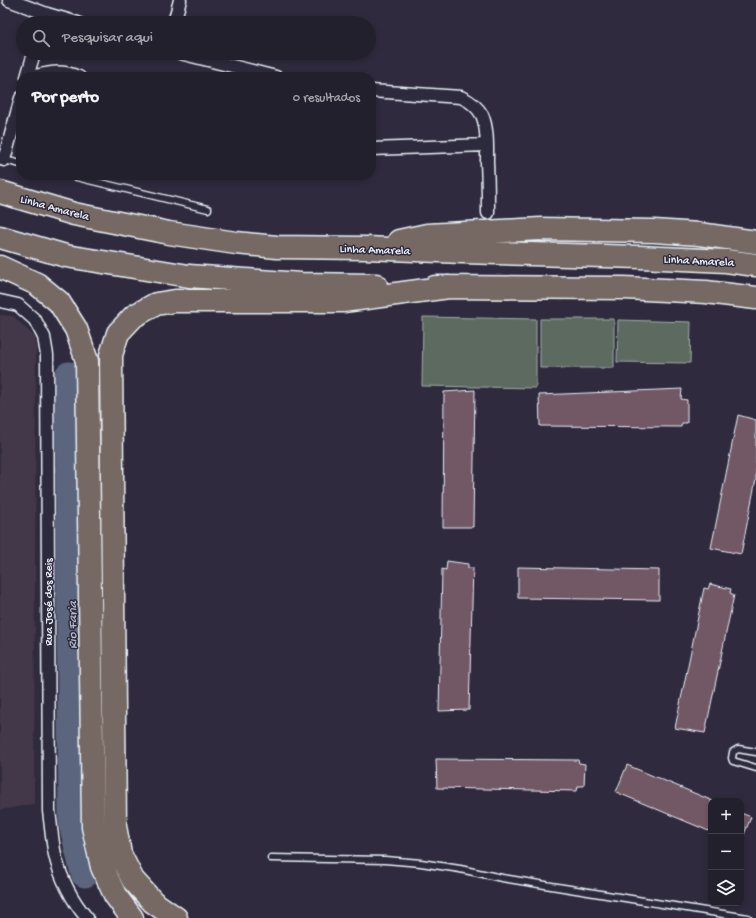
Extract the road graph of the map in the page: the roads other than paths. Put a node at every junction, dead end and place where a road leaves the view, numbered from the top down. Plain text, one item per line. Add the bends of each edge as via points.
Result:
1 (9, 0) edge
2 (180, 0) edge
3 (41, 16) edge
4 (176, 16) edge
5 (32, 60) edge
6 (208, 60) edge
7 (28, 72) edge
8 (54, 72) edge
9 (65, 72) edge
10 (256, 72) edge
11 (376, 91) edge
12 (16, 114) edge
13 (487, 145) junction
14 (376, 149) edge
15 (2, 159) edge
16 (16, 163) edge
17 (89, 180) edge
18 (0, 192) edge
19 (208, 209) dead end
20 (488, 213) dead end
21 (0, 237) edge
22 (756, 242) edge
23 (366, 248) junction
24 (756, 264) edge
25 (0, 267) edge
26 (455, 287) junction
27 (756, 298) edge
28 (0, 301) edge
29 (90, 593) junction
30 (113, 594) junction
31 (756, 752) edge
32 (756, 768) edge
33 (271, 858) dead end
34 (87, 918) edge
35 (132, 918) edge
36 (176, 918) edge
37 (748, 918) edge

1 - 3 street
2 - 4 street
5 - 7 street
6 - 10 street
8 - 9 street
11 - 13 street via 461,97 476,106 481,114 485,122
12 - 15 street
13 - 14 street
13 - 20 street
15 - 16 lane
17 - 19 lane
18 - 23 highway, Linha Amarela via 74,214 177,234 277,247
21 - 26 highway via 66,256 188,276 300,284
22 - 23 highway via 654,231 541,229 427,235
23 - 24 highway, Linha Amarela via 640,257
25 - 29 highway via 37,284 59,302 76,329 86,361
26 - 27 highway via 624,288 706,292
26 - 30 highway via 343,301 175,302 156,304 134,316 118,333 111,354
28 - 34 street, Rua José dos Reis via 18,305 35,320 44,337 47,355 49,811 55,855 65,883
29 - 30 highway
29 - 35 highway via 93,827 102,867 115,895
30 - 36 highway via 115,826 120,854 133,880 153,902
31 - 32 lane via 738,749 732,758 733,761
33 - 37 lane via 421,863

